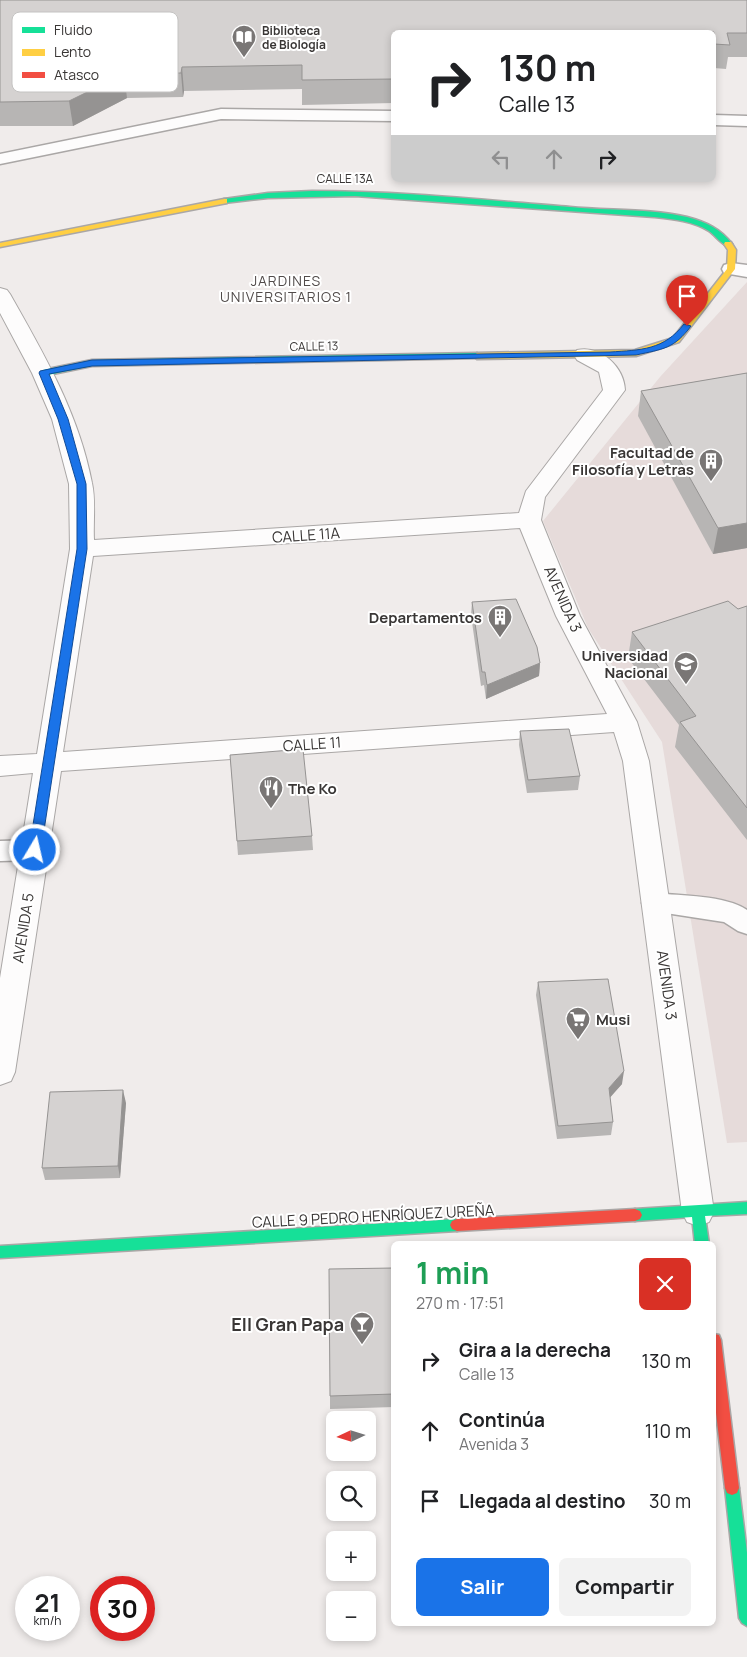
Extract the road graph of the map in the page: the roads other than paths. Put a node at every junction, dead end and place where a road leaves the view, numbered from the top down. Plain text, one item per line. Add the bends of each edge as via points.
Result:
1 (391, 116) edge
2 (716, 120) edge
3 (747, 121) edge
4 (0, 159) edge
5 (0, 245) edge
6 (739, 270) edge
7 (0, 294) edge
8 (585, 355) junction
9 (43, 373) junction
10 (529, 520) junction
11 (82, 549) junction
12 (624, 722) junction
13 (48, 762) junction
14 (0, 766) edge
15 (35, 850) junction
16 (0, 851) edge
17 (655, 903) junction
18 (747, 924) edge
19 (0, 1072) edge
20 (747, 1208) edge
21 (698, 1212) junction
22 (702, 1241) edge
23 (0, 1252) edge
24 (716, 1357) edge
25 (747, 1618) edge

1 - 4 lane via 221,114
2 - 3 lane
5 - 6 street, CALLE 13A via 192,206 264,196 360,191 577,210 640,212 687,220 720,234 732,250
6 - 8 street via 676,340 636,353
7 - 9 street, AVENIDA 5
8 - 9 street, CALLE 13 via 92,363
8 - 10 street via 609,369 615,380 614,390 534,496
9 - 11 street, AVENIDA 5 via 63,419 81,484
10 - 11 street, CALLE 11A
10 - 12 street, AVENIDA 3 via 568,616
11 - 13 street, AVENIDA 5
12 - 13 street, CALLE 11
12 - 17 street, AVENIDA 3 via 636,761
13 - 14 street, CALLE 11
13 - 15 street, AVENIDA 5
15 - 16 lane
15 - 19 street, AVENIDA 5
17 - 18 lane via 721,911 739,917
17 - 21 street, AVENIDA 3
20 - 21 street, CALLE 9 PEDRO HENRÍQUEZ UREÑA
21 - 22 street, AVENIDA 3
21 - 23 street, CALLE 9 PEDRO HENRÍQUEZ UREÑA
24 - 25 street

